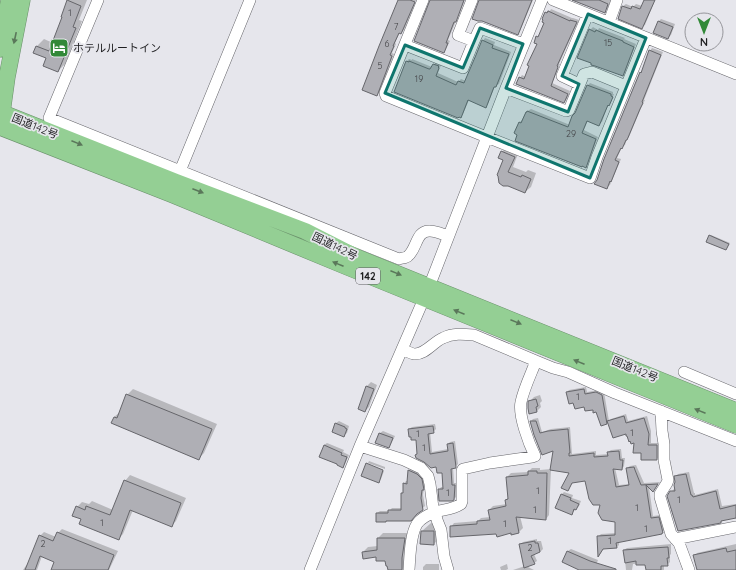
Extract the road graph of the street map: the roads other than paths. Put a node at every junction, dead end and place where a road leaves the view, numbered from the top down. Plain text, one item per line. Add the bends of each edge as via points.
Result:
1 (9, 0) edge
2 (22, 0) edge
3 (98, 0) edge
4 (250, 0) edge
5 (423, 0) edge
6 (472, 0) edge
7 (542, 0) edge
8 (553, 0) edge
9 (617, 0) edge
10 (588, 14) junction
11 (609, 22) junction
12 (646, 38) junction
13 (474, 41) junction
14 (523, 44) junction
15 (405, 45) junction
16 (0, 49) edge
17 (736, 74) edge
18 (579, 84) junction
19 (626, 86) junction
20 (506, 88) junction
21 (1, 118) edge
22 (487, 137) junction
23 (178, 176) junction
24 (448, 236) junction
25 (426, 292) junction
26 (402, 349) junction
27 (536, 360) junction
28 (684, 372) dead end
29 (736, 394) edge
30 (661, 411) junction
31 (736, 411) edge
32 (736, 425) edge
33 (736, 441) edge
34 (360, 446) junction
35 (435, 512) junction
36 (736, 527) edge
37 (675, 539) junction
38 (310, 570) edge
39 (409, 570) edge
40 (448, 570) edge
41 (689, 570) edge

1 - 16 highway
2 -> 21 highway
3 - 23 street via 49,118
4 - 23 street
5 - 15 street
6 - 13 street via 458,34
7 - 14 street
8 - 10 street
9 - 11 street
10 - 11 street
10 - 18 street via 562,76
11 - 12 street
12 - 17 street
12 - 19 street
13 - 14 street via 480,28
13 - 15 street via 463,68
14 - 20 street
15 - 22 street via 386,96
18 - 19 street via 584,74 592,72
18 - 20 street via 569,110 566,111
19 - 22 street via 590,178
20 - 22 street
21 -> 23 highway, 国道142号 / 142
25 -> 21 highway, 国道142号 / 142 via 345,266 171,194
22 - 24 street
23 - 24 street via 399,259 409,256 423,232 435,231
23 -> 25 highway, 国道142号 / 142 via 305,231
24 - 25 street
25 - 26 street
25 -> 31 highway, 国道142号 / 142
32 -> 25 highway, 国道142号 / 142
26 - 27 street via 414,354 420,353 437,341 460,334 474,336
26 - 34 street
27 - 30 street
27 - 35 street via 521,402 522,419 535,456 463,469 461,504
28 - 29 street
30 - 33 street
30 - 37 street via 668,480 660,497 668,526
34 - 35 street via 421,468 428,476
34 - 38 street
35 - 39 street via 417,523
35 - 40 street
36 - 37 street
37 - 41 street via 680,543

